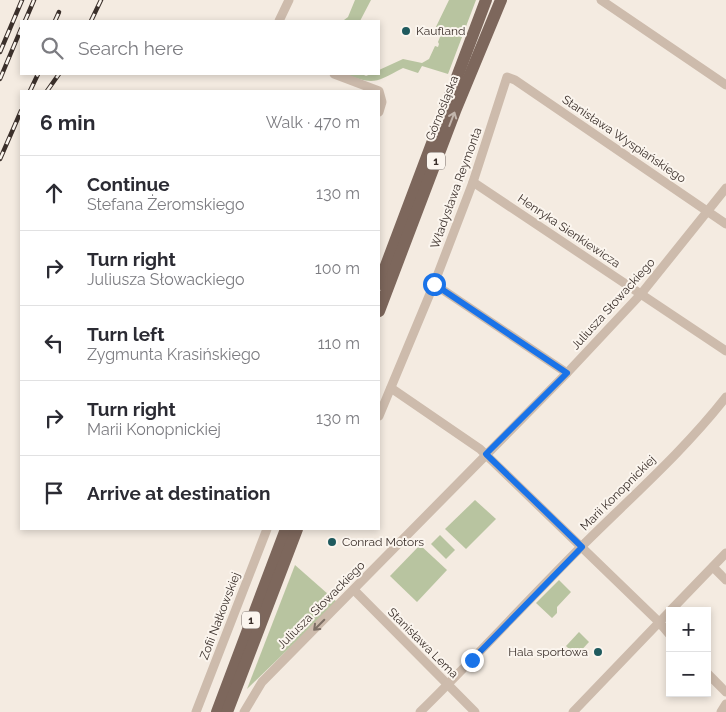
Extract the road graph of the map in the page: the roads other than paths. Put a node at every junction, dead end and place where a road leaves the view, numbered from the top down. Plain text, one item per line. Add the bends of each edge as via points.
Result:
1 (289, 0) edge
2 (486, 0) edge
3 (501, 0) edge
4 (602, 0) edge
5 (279, 20) edge
6 (336, 75) edge
7 (507, 77) joint
8 (726, 85) edge
9 (364, 89) edge
10 (380, 95) edge
11 (380, 109) edge
12 (474, 182) junction
13 (726, 188) edge
14 (708, 211) junction
15 (726, 224) edge
16 (380, 281) edge
17 (434, 284) junction
18 (641, 294) junction
19 (380, 309) edge
20 (726, 351) edge
21 (567, 373) junction
22 (391, 388) junction
23 (726, 397) edge
24 (380, 414) edge
25 (486, 454) junction
26 (266, 530) edge
27 (286, 530) edge
28 (297, 530) edge
29 (582, 547) junction
30 (726, 553) edge
31 (713, 567) junction
32 (726, 580) edge
33 (354, 590) junction
34 (674, 607) edge
35 (666, 615) edge
36 (659, 622) junction
37 (666, 630) edge
38 (711, 677) edge
39 (447, 685) junction
40 (726, 692) edge
41 (726, 704) edge
42 (196, 712) edge
43 (216, 712) edge
44 (227, 712) edge
45 (244, 712) edge
46 (420, 712) edge
47 (474, 712) edge
48 (573, 712) edge
49 (721, 712) edge

1 - 5 street
2 - 16 main road, Górnośląska / 1
19 -> 3 main road, Górnośląska / 1
4 - 8 street
6 - 9 street
7 - 12 street, Władysława Reymonta
7 - 14 street, Stanisława Wyspiańskiego
10 - 11 street
12 - 17 street, Władysława Reymonta
12 - 18 street, Henryka Sienkiewicza
13 - 14 street, Juliusza Słowackiego
14 - 15 street, Stanisława Wyspiańskiego
14 - 18 street, Juliusza Słowackiego
17 - 21 street
17 - 22 street, Władysława Reymonta
18 - 20 street, Henryka Sienkiewicza
18 - 21 street, Juliusza Słowackiego
21 - 25 street, Juliusza Słowackiego
22 - 24 street, Władysława Reymonta
22 - 25 street
23 - 29 street, Marii Konopnickiej via 675,455
25 - 29 street
25 - 33 street, Juliusza Słowackiego
26 - 42 street, Zofii Nałkowskiej
27 - 43 main road, 1
28 - 44 main road, 1
29 - 36 street
29 - 39 street, Marii Konopnickiej
30 - 31 street
31 - 32 street
31 - 34 street
33 - 39 street, Stanisława Lema
33 -> 45 street, Juliusza Słowackiego via 262,682
35 - 36 street
36 - 37 street
36 - 48 street
38 - 40 street
39 - 46 street, Marii Konopnickiej
39 - 47 street, Stanisława Lema
41 - 49 street

